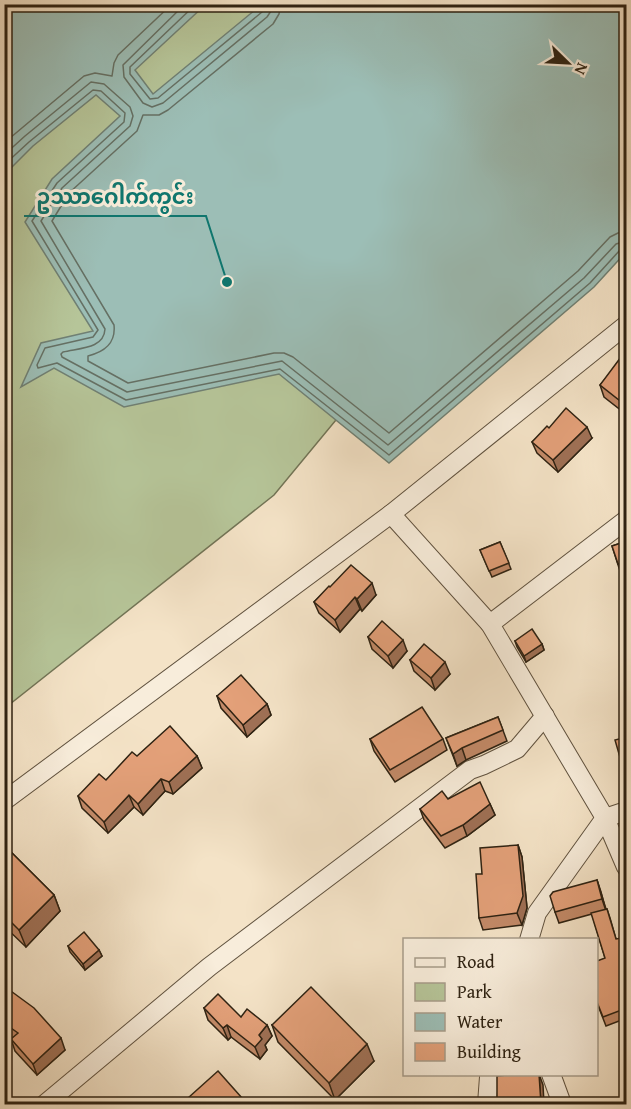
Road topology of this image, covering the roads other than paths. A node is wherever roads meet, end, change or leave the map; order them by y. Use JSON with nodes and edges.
{"nodes":[{"id":1,"x":627,"y":325,"type":"edge"},
{"id":2,"x":391,"y":514,"type":"junction"},
{"id":3,"x":627,"y":520,"type":"edge"},
{"id":4,"x":490,"y":624,"type":"junction"},
{"id":5,"x":544,"y":716,"type":"junction"},
{"id":6,"x":4,"y":801,"type":"edge"},
{"id":7,"x":627,"y":811,"type":"edge"},
{"id":8,"x":605,"y":818,"type":"junction"},
{"id":9,"x":627,"y":867,"type":"edge"},
{"id":10,"x":529,"y":938,"type":"edge"},
{"id":11,"x":502,"y":1076,"type":"edge"},
{"id":12,"x":552,"y":1076,"type":"edge"},
{"id":13,"x":45,"y":1104,"type":"edge"},
{"id":14,"x":487,"y":1104,"type":"edge"},
{"id":15,"x":562,"y":1104,"type":"edge"}],
"edges":[{"from":1,"to":2,"type":"street"},
{"from":2,"to":4,"type":"street"},
{"from":2,"to":6,"type":"street"},
{"from":3,"to":4,"type":"street"},
{"from":4,"to":5,"type":"street"},
{"from":5,"to":8,"type":"street"},
{"from":5,"to":13,"type":"street"},
{"from":7,"to":8,"type":"street"},
{"from":8,"to":9,"type":"street"},
{"from":8,"to":10,"type":"street"},
{"from":11,"to":14,"type":"street"},
{"from":12,"to":15,"type":"street"}]}
